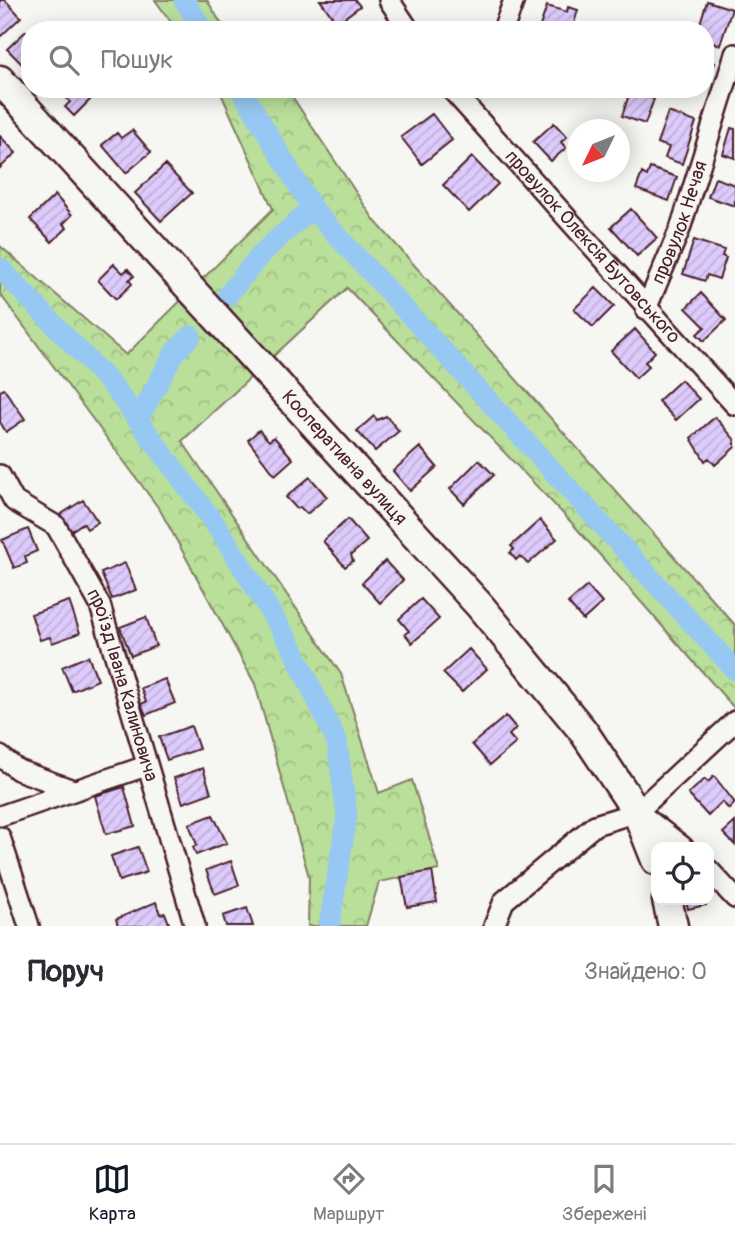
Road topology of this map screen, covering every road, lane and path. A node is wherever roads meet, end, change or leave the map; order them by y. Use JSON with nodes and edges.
{"nodes":[{"id":1,"x":388,"y":0,"type":"edge"},
{"id":2,"x":514,"y":0,"type":"edge"},
{"id":3,"x":403,"y":21,"type":"edge"},
{"id":4,"x":506,"y":21,"type":"edge"},
{"id":5,"x":735,"y":54,"type":"edge"},
{"id":6,"x":0,"y":80,"type":"edge"},
{"id":7,"x":464,"y":98,"type":"edge"},
{"id":8,"x":646,"y":309,"type":"junction"},
{"id":9,"x":735,"y":405,"type":"edge"},
{"id":10,"x":0,"y":475,"type":"edge"},
{"id":11,"x":7,"y":504,"type":"edge"},
{"id":12,"x":735,"y":721,"type":"edge"},
{"id":13,"x":0,"y":756,"type":"edge"},
{"id":14,"x":146,"y":766,"type":"junction"},
{"id":15,"x":73,"y":790,"type":"junction"},
{"id":16,"x":637,"y":812,"type":"junction"},
{"id":17,"x":0,"y":816,"type":"edge"},
{"id":18,"x":0,"y":837,"type":"edge"},
{"id":19,"x":676,"y":842,"type":"edge"},
{"id":20,"x":651,"y":847,"type":"edge"},
{"id":21,"x":714,"y":875,"type":"edge"},
{"id":22,"x":735,"y":898,"type":"edge"},
{"id":23,"x":668,"y":905,"type":"edge"},
{"id":24,"x":29,"y":926,"type":"edge"},
{"id":25,"x":195,"y":926,"type":"edge"},
{"id":26,"x":494,"y":926,"type":"edge"},
{"id":27,"x":673,"y":926,"type":"edge"}],
"edges":[{"from":1,"to":3,"type":"street"},
{"from":2,"to":4,"type":"street"},
{"from":5,"to":8,"type":"street","name":"провулок Нечая"},
{"from":6,"to":16,"type":"street","name":"Кооперативна вулиця"},
{"from":7,"to":8,"type":"street","name":"провулок Олексія Бутовського"},
{"from":8,"to":9,"type":"street","name":"провулок Олексія Бутовського"},
{"from":10,"to":11,"type":"street","name":"проїзд Івана Калиновича"},
{"from":11,"to":14,"type":"street","name":"проїзд Івана Калиновича"},
{"from":12,"to":16,"type":"street"},
{"from":13,"to":15,"type":"street"},
{"from":14,"to":15,"type":"street"},
{"from":14,"to":25,"type":"street","name":"проїзд Івана Калиновича"},
{"from":15,"to":17,"type":"street"},
{"from":16,"to":19,"type":"street"},
{"from":16,"to":20,"type":"street","name":"Кооперативна вулиця"},
{"from":16,"to":26,"type":"street"},
{"from":18,"to":24,"type":"street"},
{"from":21,"to":22,"type":"street"},
{"from":23,"to":27,"type":"street"}]}
